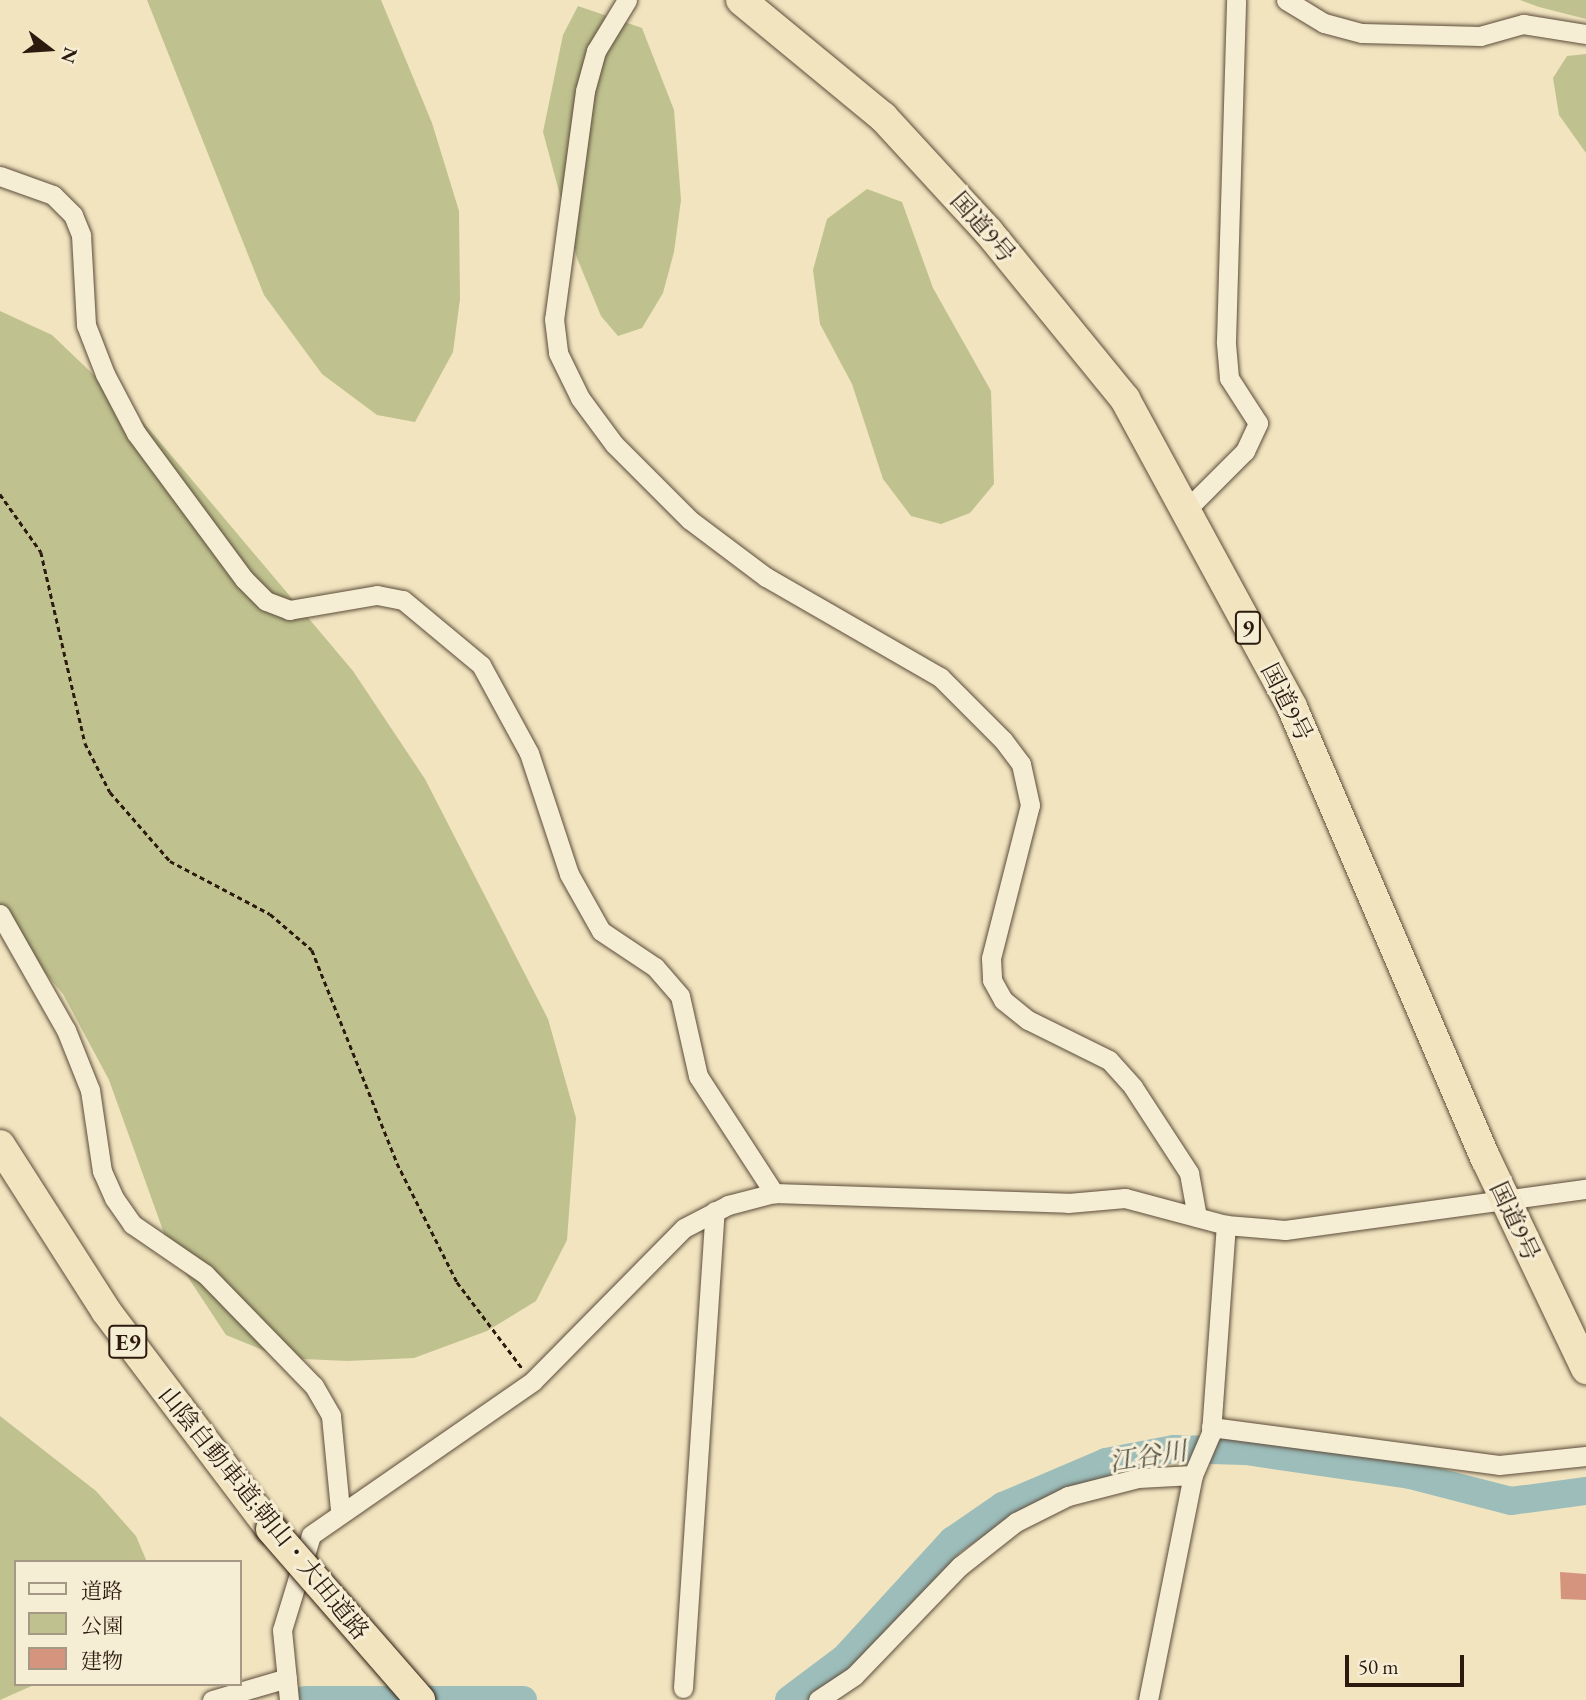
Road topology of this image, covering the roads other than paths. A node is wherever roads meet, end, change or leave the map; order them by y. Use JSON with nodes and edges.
{"nodes":[{"id":1,"x":627,"y":0,"type":"edge"},
{"id":2,"x":741,"y":0,"type":"edge"},
{"id":3,"x":1236,"y":0,"type":"edge"},
{"id":4,"x":1286,"y":0,"type":"edge"},
{"id":5,"x":1586,"y":34,"type":"edge"},
{"id":6,"x":0,"y":176,"type":"edge"},
{"id":7,"x":1185,"y":512,"type":"junction"},
{"id":8,"x":0,"y":914,"type":"edge"},
{"id":9,"x":0,"y":1146,"type":"edge"},
{"id":10,"x":1586,"y":1189,"type":"edge"},
{"id":11,"x":774,"y":1193,"type":"junction"},
{"id":12,"x":1505,"y":1200,"type":"junction"},
{"id":13,"x":715,"y":1211,"type":"junction"},
{"id":14,"x":1196,"y":1216,"type":"junction"},
{"id":15,"x":1226,"y":1225,"type":"junction"},
{"id":16,"x":1586,"y":1369,"type":"edge"},
{"id":17,"x":1211,"y":1430,"type":"junction"},
{"id":18,"x":1586,"y":1456,"type":"edge"},
{"id":19,"x":1194,"y":1475,"type":"junction"},
{"id":20,"x":340,"y":1510,"type":"junction"},
{"id":21,"x":287,"y":1678,"type":"junction"},
{"id":22,"x":683,"y":1688,"type":"dead end"},
{"id":23,"x":212,"y":1700,"type":"edge"},
{"id":24,"x":289,"y":1700,"type":"edge"},
{"id":25,"x":420,"y":1700,"type":"edge"},
{"id":26,"x":818,"y":1700,"type":"edge"},
{"id":27,"x":1148,"y":1700,"type":"edge"}],
"edges":[{"from":1,"to":14,"type":"street"},
{"from":2,"to":7,"type":"highway","name":"国道9号","number":"9"},
{"from":3,"to":7,"type":"street"},
{"from":4,"to":5,"type":"street"},
{"from":6,"to":11,"type":"street"},
{"from":7,"to":12,"type":"highway","name":"国道9号","number":"9"},
{"from":8,"to":20,"type":"street"},
{"from":9,"to":25,"type":"highway","name":"山陰自動車道;朝山・大田道路","number":"E9","bridge":true},
{"from":10,"to":12,"type":"street"},
{"from":11,"to":13,"type":"street"},
{"from":11,"to":14,"type":"street"},
{"from":12,"to":15,"type":"street"},
{"from":12,"to":16,"type":"highway","name":"国道9号","number":"9"},
{"from":13,"to":20,"type":"street"},
{"from":13,"to":22,"type":"street"},
{"from":14,"to":15,"type":"street"},
{"from":15,"to":17,"type":"street"},
{"from":17,"to":18,"type":"street"},
{"from":17,"to":19,"type":"street"},
{"from":19,"to":26,"type":"street"},
{"from":19,"to":27,"type":"street"},
{"from":20,"to":21,"type":"street"},
{"from":21,"to":23,"type":"street"},
{"from":21,"to":24,"type":"street"}]}
